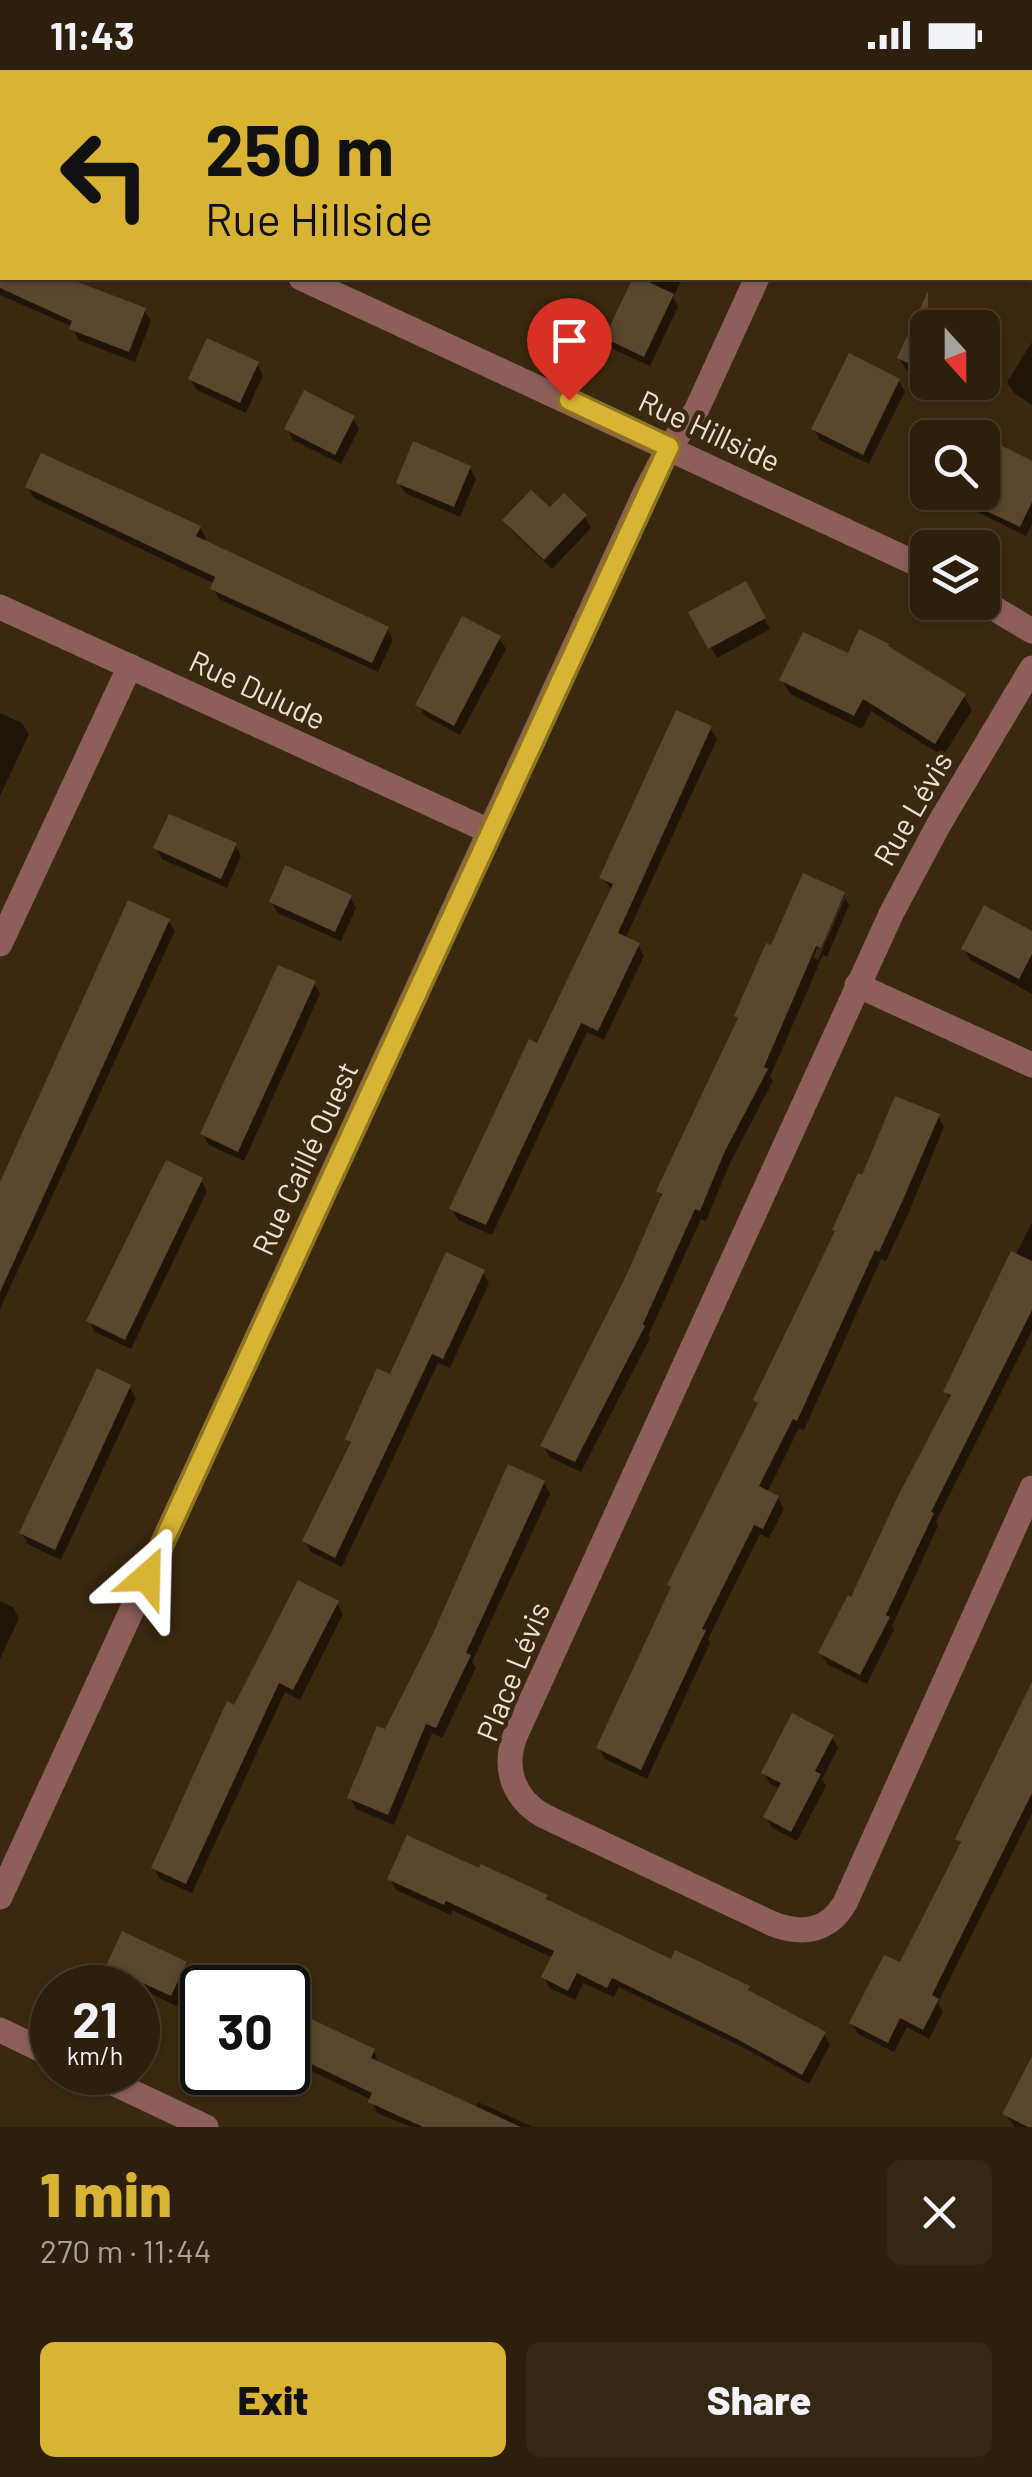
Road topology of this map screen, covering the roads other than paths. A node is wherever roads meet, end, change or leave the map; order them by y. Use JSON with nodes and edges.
{"nodes":[{"id":1,"x":305,"y":280,"type":"edge"},
{"id":2,"x":756,"y":280,"type":"edge"},
{"id":3,"x":669,"y":447,"type":"junction"},
{"id":4,"x":910,"y":561,"type":"edge"},
{"id":5,"x":0,"y":606,"type":"edge"},
{"id":6,"x":1000,"y":612,"type":"edge"},
{"id":7,"x":1032,"y":631,"type":"edge"},
{"id":8,"x":130,"y":666,"type":"junction"},
{"id":9,"x":1032,"y":668,"type":"edge"},
{"id":10,"x":489,"y":831,"type":"junction"},
{"id":11,"x":0,"y":944,"type":"edge"},
{"id":12,"x":857,"y":985,"type":"junction"},
{"id":13,"x":1032,"y":1065,"type":"edge"},
{"id":14,"x":1032,"y":1488,"type":"edge"},
{"id":15,"x":0,"y":1897,"type":"edge"},
{"id":16,"x":0,"y":2030,"type":"edge"},
{"id":17,"x":30,"y":2044,"type":"edge"},
{"id":18,"x":139,"y":2095,"type":"edge"},
{"id":19,"x":206,"y":2127,"type":"edge"}],
"edges":[{"from":1,"to":3,"type":"street","name":"Rue Hillside"},
{"from":2,"to":3,"type":"street","name":"Rue Caillé Ouest"},
{"from":3,"to":4,"type":"street","name":"Rue Hillside"},
{"from":3,"to":10,"type":"street","name":"Rue Caillé Ouest"},
{"from":5,"to":8,"type":"street","name":"Rue Dulude"},
{"from":6,"to":7,"type":"street"},
{"from":8,"to":10,"type":"street","name":"Rue Dulude"},
{"from":8,"to":11,"type":"street"},
{"from":9,"to":12,"type":"street","name":"Rue Lévis"},
{"from":10,"to":15,"type":"street","name":"Rue Caillé Ouest"},
{"from":12,"to":13,"type":"street"},
{"from":12,"to":14,"type":"street","name":"Place Lévis"},
{"from":16,"to":17,"type":"street"},
{"from":18,"to":19,"type":"street"}]}
